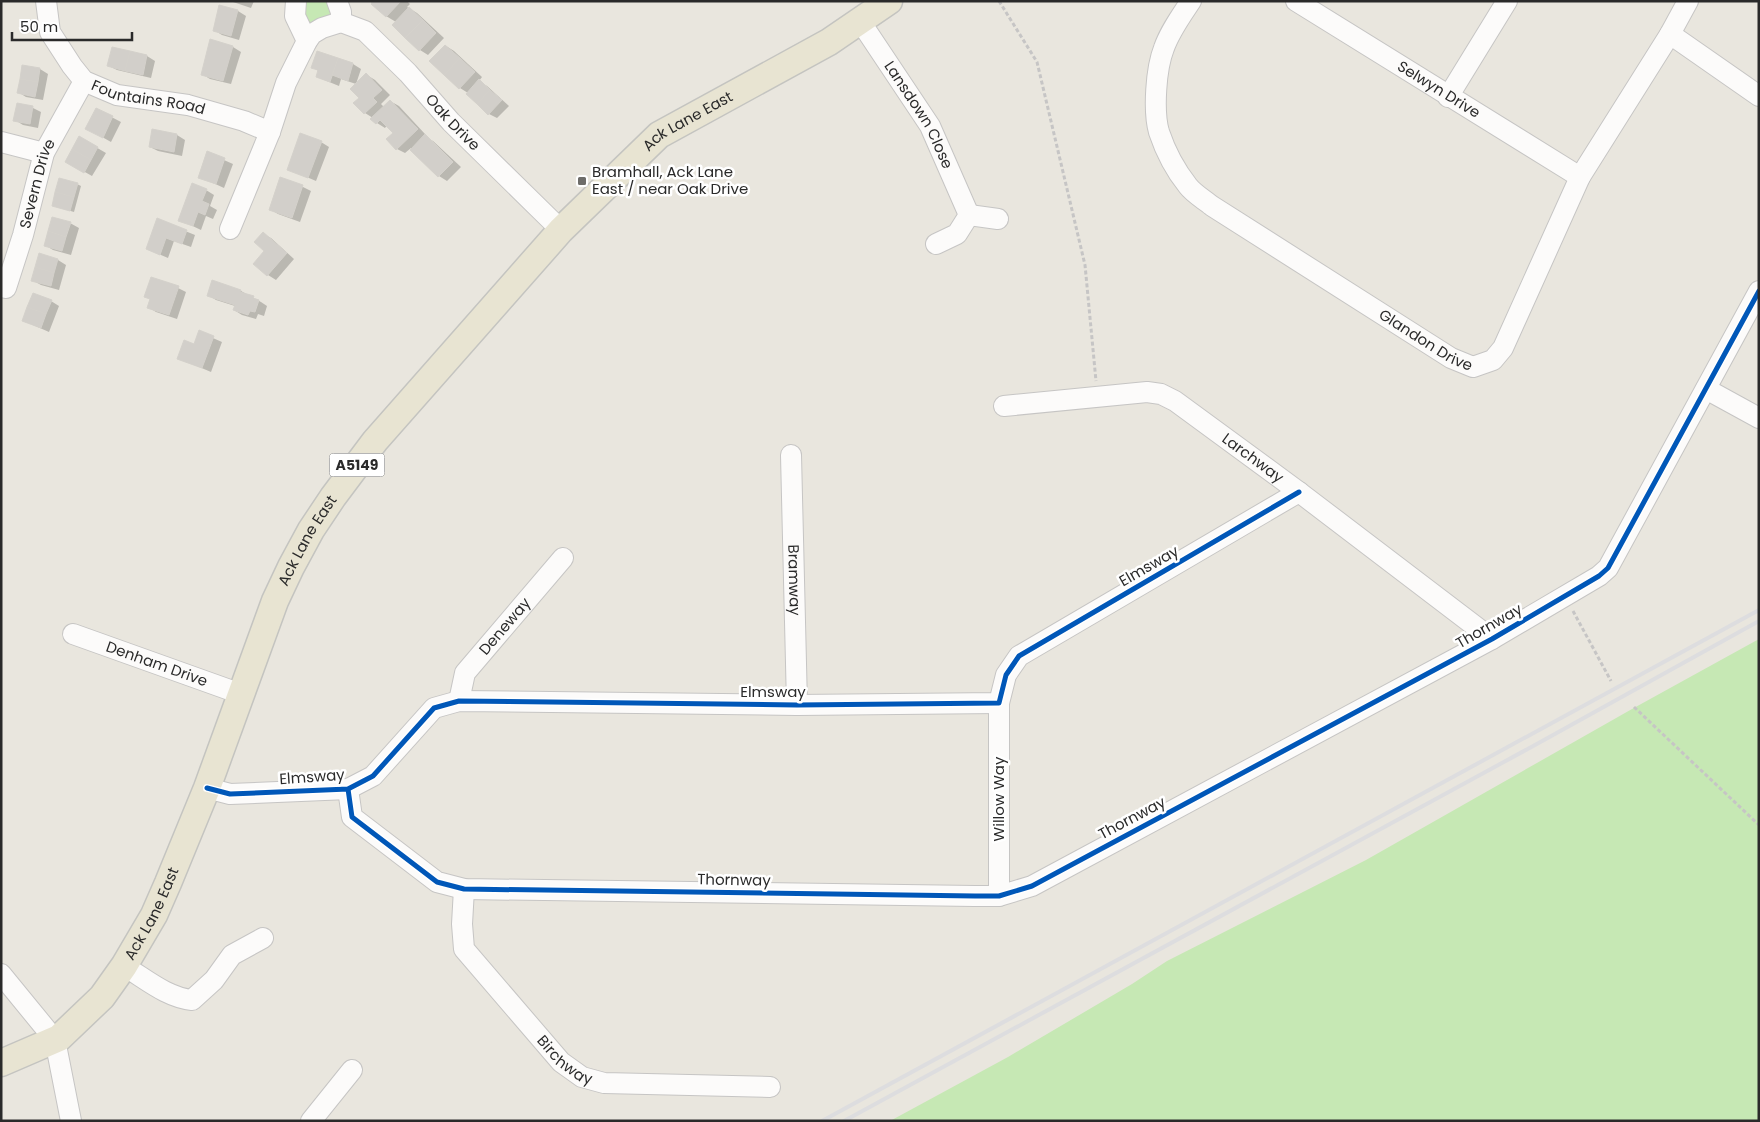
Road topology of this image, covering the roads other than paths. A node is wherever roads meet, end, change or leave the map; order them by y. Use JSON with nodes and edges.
{"nodes":[{"id":1,"x":46,"y":1,"type":"edge"},
{"id":2,"x":296,"y":1,"type":"edge"},
{"id":3,"x":336,"y":1,"type":"edge"},
{"id":4,"x":889,"y":1,"type":"edge"},
{"id":5,"x":1191,"y":1,"type":"edge"},
{"id":6,"x":1296,"y":1,"type":"edge"},
{"id":7,"x":1507,"y":1,"type":"edge"},
{"id":8,"x":1688,"y":1,"type":"edge"},
{"id":9,"x":860,"y":21,"type":"junction"},
{"id":10,"x":341,"y":22,"type":"junction"},
{"id":11,"x":1670,"y":34,"type":"junction"},
{"id":12,"x":307,"y":41,"type":"junction"},
{"id":13,"x":84,"y":81,"type":"junction"},
{"id":14,"x":1759,"y":96,"type":"edge"},
{"id":15,"x":1448,"y":97,"type":"junction"},
{"id":16,"x":270,"y":132,"type":"junction"},
{"id":17,"x":1,"y":142,"type":"edge"},
{"id":18,"x":44,"y":153,"type":"junction"},
{"id":19,"x":1580,"y":177,"type":"junction"},
{"id":20,"x":969,"y":214,"type":"junction"},
{"id":21,"x":998,"y":219,"type":"dead end"},
{"id":22,"x":230,"y":229,"type":"dead end"},
{"id":23,"x":561,"y":230,"type":"junction"},
{"id":24,"x":936,"y":244,"type":"dead end"},
{"id":25,"x":1,"y":288,"type":"edge"},
{"id":26,"x":1759,"y":292,"type":"edge"},
{"id":27,"x":1706,"y":389,"type":"junction"},
{"id":28,"x":1004,"y":406,"type":"dead end"},
{"id":29,"x":1759,"y":418,"type":"edge"},
{"id":30,"x":791,"y":455,"type":"dead end"},
{"id":31,"x":1299,"y":492,"type":"junction"},
{"id":32,"x":564,"y":558,"type":"dead end"},
{"id":33,"x":73,"y":634,"type":"dead end"},
{"id":34,"x":1492,"y":640,"type":"junction"},
{"id":35,"x":241,"y":694,"type":"junction"},
{"id":36,"x":459,"y":701,"type":"junction"},
{"id":37,"x":999,"y":703,"type":"junction"},
{"id":38,"x":797,"y":705,"type":"junction"},
{"id":39,"x":207,"y":788,"type":"junction"},
{"id":40,"x":348,"y":789,"type":"junction"},
{"id":41,"x":464,"y":888,"type":"junction"},
{"id":42,"x":999,"y":896,"type":"junction"},
{"id":43,"x":263,"y":938,"type":"dead end"},
{"id":44,"x":124,"y":966,"type":"junction"},
{"id":45,"x":1,"y":974,"type":"edge"},
{"id":46,"x":55,"y":1040,"type":"junction"},
{"id":47,"x":1,"y":1063,"type":"edge"},
{"id":48,"x":352,"y":1070,"type":"dead end"},
{"id":49,"x":770,"y":1087,"type":"dead end"},
{"id":50,"x":71,"y":1121,"type":"edge"},
{"id":51,"x":311,"y":1121,"type":"edge"}],
"edges":[{"from":1,"to":13,"type":"street","name":"Fountains Road"},
{"from":2,"to":12,"type":"street"},
{"from":3,"to":10,"type":"street"},
{"from":4,"to":9,"type":"main road","name":"Ack Lane East","number":"A5149"},
{"from":5,"to":19,"type":"street","name":"Glandon Drive"},
{"from":6,"to":15,"type":"street","name":"Selwyn Drive"},
{"from":7,"to":15,"type":"street"},
{"from":8,"to":11,"type":"street","name":"Glandon Drive"},
{"from":9,"to":20,"type":"street","name":"Lansdown Close"},
{"from":9,"to":23,"type":"main road","name":"Ack Lane East","number":"A5149"},
{"from":10,"to":12,"type":"street"},
{"from":10,"to":23,"type":"street","name":"Oak Drive"},
{"from":11,"to":14,"type":"street"},
{"from":11,"to":19,"type":"street","name":"Glandon Drive"},
{"from":12,"to":16,"type":"street"},
{"from":13,"to":16,"type":"street","name":"Fountains Road"},
{"from":13,"to":18,"type":"street","name":"Severn Drive"},
{"from":15,"to":19,"type":"street","name":"Selwyn Drive"},
{"from":16,"to":22,"type":"street"},
{"from":17,"to":18,"type":"street"},
{"from":18,"to":25,"type":"street","name":"Severn Drive"},
{"from":20,"to":21,"type":"street"},
{"from":20,"to":24,"type":"street"},
{"from":23,"to":35,"type":"main road","name":"Ack Lane East","number":"A5149"},
{"from":26,"to":27,"type":"street","name":"Thornway"},
{"from":27,"to":29,"type":"street"},
{"from":27,"to":34,"type":"street","name":"Thornway"},
{"from":28,"to":31,"type":"street","name":"Larchway"},
{"from":30,"to":38,"type":"street","name":"Bramway"},
{"from":31,"to":34,"type":"street","name":"Larchway"},
{"from":31,"to":37,"type":"street","name":"Elmsway"},
{"from":32,"to":36,"type":"street","name":"Deneway"},
{"from":33,"to":35,"type":"street","name":"Denham Drive"},
{"from":34,"to":42,"type":"street","name":"Thornway"},
{"from":35,"to":39,"type":"main road","name":"Ack Lane East","number":"A5149"},
{"from":36,"to":38,"type":"street","name":"Elmsway"},
{"from":36,"to":40,"type":"street","name":"Elmsway"},
{"from":37,"to":38,"type":"street","name":"Elmsway"},
{"from":37,"to":42,"type":"street","name":"Willow Way"},
{"from":39,"to":40,"type":"street","name":"Elmsway"},
{"from":39,"to":44,"type":"main road","name":"Ack Lane East","number":"A5149"},
{"from":40,"to":41,"type":"street","name":"Thornway"},
{"from":41,"to":42,"type":"street","name":"Thornway"},
{"from":41,"to":49,"type":"street","name":"Birchway"},
{"from":43,"to":44,"type":"street"},
{"from":44,"to":46,"type":"main road","name":"Ack Lane East","number":"A5149"},
{"from":45,"to":46,"type":"street"},
{"from":46,"to":47,"type":"main road","name":"Ack Lane East","number":"A5149"},
{"from":46,"to":50,"type":"street"},
{"from":48,"to":51,"type":"street"}]}
